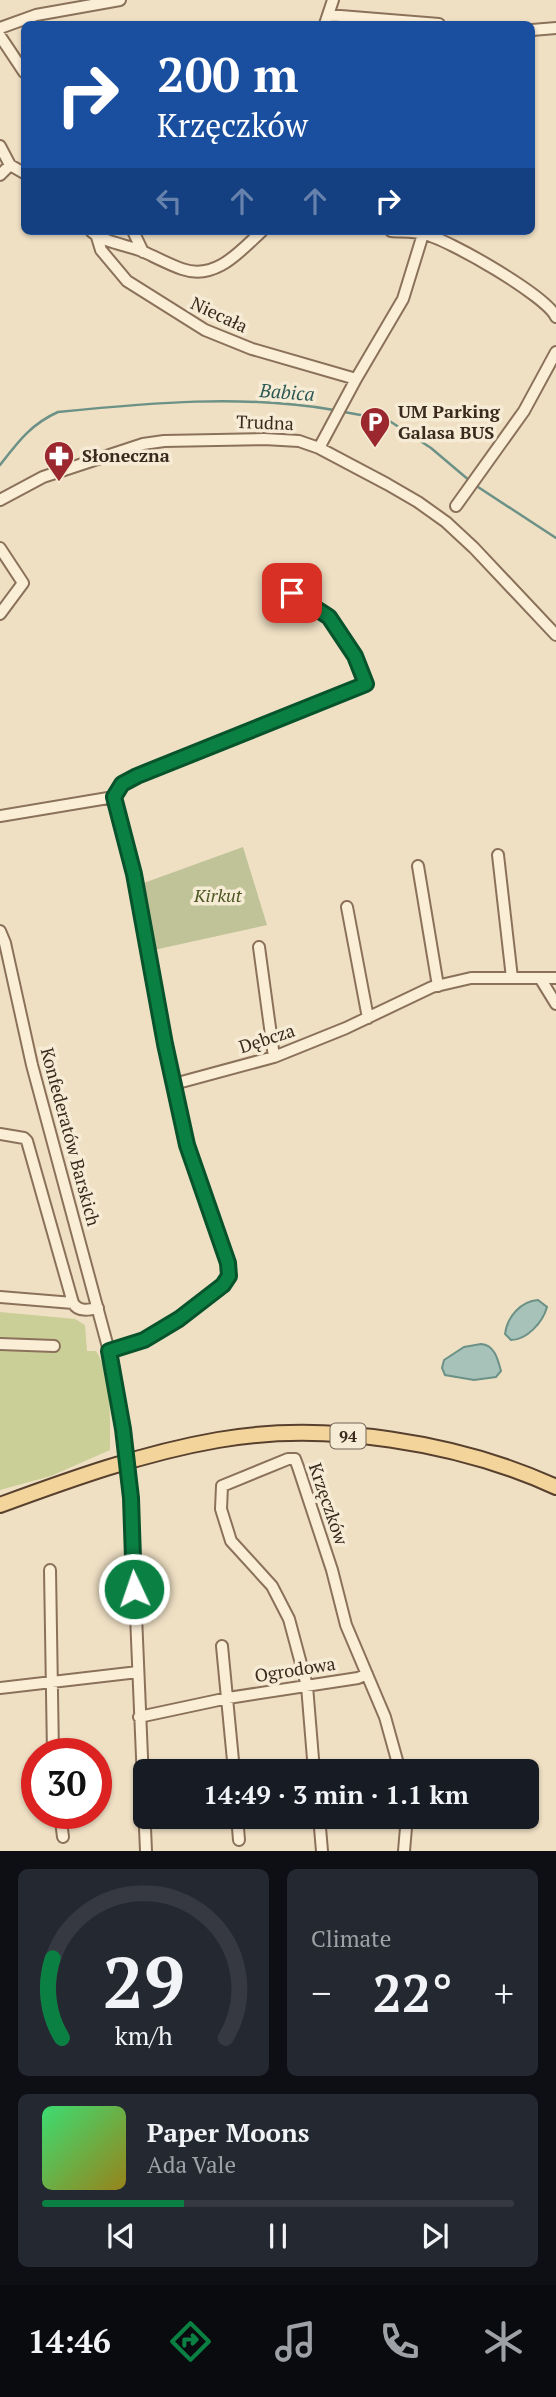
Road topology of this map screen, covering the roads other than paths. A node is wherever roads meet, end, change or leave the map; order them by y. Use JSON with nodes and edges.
{"nodes":[{"id":1,"x":120,"y":0,"type":"edge"},
{"id":2,"x":333,"y":0,"type":"edge"},
{"id":3,"x":326,"y":20,"type":"edge"},
{"id":4,"x":354,"y":21,"type":"edge"},
{"id":5,"x":0,"y":28,"type":"edge"},
{"id":6,"x":556,"y":28,"type":"edge"},
{"id":7,"x":535,"y":30,"type":"edge"},
{"id":8,"x":0,"y":36,"type":"edge"},
{"id":9,"x":21,"y":68,"type":"edge"},
{"id":10,"x":0,"y":146,"type":"edge"},
{"id":11,"x":5,"y":171,"type":"edge"},
{"id":12,"x":94,"y":235,"type":"edge"},
{"id":13,"x":97,"y":235,"type":"edge"},
{"id":14,"x":135,"y":235,"type":"edge"},
{"id":15,"x":258,"y":235,"type":"edge"},
{"id":16,"x":423,"y":235,"type":"edge"},
{"id":17,"x":431,"y":235,"type":"edge"},
{"id":18,"x":143,"y":252,"type":"junction"},
{"id":19,"x":555,"y":312,"type":"edge"},
{"id":20,"x":556,"y":352,"type":"edge"},
{"id":21,"x":356,"y":379,"type":"junction"},
{"id":22,"x":319,"y":448,"type":"junction"},
{"id":23,"x":0,"y":500,"type":"edge"},
{"id":24,"x":456,"y":506,"type":"dead end"},
{"id":25,"x":0,"y":548,"type":"edge"},
{"id":26,"x":292,"y":593,"type":"dead end"},
{"id":27,"x":0,"y":614,"type":"edge"},
{"id":28,"x":556,"y":635,"type":"edge"},
{"id":29,"x":114,"y":797,"type":"junction"},
{"id":30,"x":0,"y":816,"type":"edge"},
{"id":31,"x":498,"y":855,"type":"dead end"},
{"id":32,"x":418,"y":866,"type":"dead end"},
{"id":33,"x":347,"y":907,"type":"dead end"},
{"id":34,"x":0,"y":931,"type":"edge"},
{"id":35,"x":259,"y":947,"type":"dead end"},
{"id":36,"x":512,"y":978,"type":"junction"},
{"id":37,"x":540,"y":978,"type":"junction"},
{"id":38,"x":556,"y":978,"type":"edge"},
{"id":39,"x":438,"y":986,"type":"junction"},
{"id":40,"x":556,"y":1004,"type":"edge"},
{"id":41,"x":369,"y":1018,"type":"junction"},
{"id":42,"x":274,"y":1057,"type":"junction"},
{"id":43,"x":174,"y":1084,"type":"junction"},
{"id":44,"x":0,"y":1134,"type":"edge"},
{"id":45,"x":0,"y":1297,"type":"edge"},
{"id":46,"x":73,"y":1303,"type":"junction"},
{"id":47,"x":98,"y":1308,"type":"junction"},
{"id":48,"x":0,"y":1344,"type":"edge"},
{"id":49,"x":54,"y":1346,"type":"dead end"},
{"id":50,"x":109,"y":1351,"type":"junction"},
{"id":51,"x":556,"y":1487,"type":"edge"},
{"id":52,"x":0,"y":1505,"type":"edge"},
{"id":53,"x":50,"y":1570,"type":"dead end"},
{"id":54,"x":222,"y":1646,"type":"dead end"},
{"id":55,"x":138,"y":1672,"type":"junction"},
{"id":56,"x":367,"y":1674,"type":"junction"},
{"id":57,"x":51,"y":1683,"type":"junction"},
{"id":58,"x":307,"y":1686,"type":"junction"},
{"id":59,"x":0,"y":1688,"type":"edge"},
{"id":60,"x":228,"y":1698,"type":"junction"},
{"id":61,"x":139,"y":1717,"type":"junction"},
{"id":62,"x":53,"y":1738,"type":"edge"},
{"id":63,"x":233,"y":1759,"type":"edge"},
{"id":64,"x":313,"y":1759,"type":"edge"},
{"id":65,"x":397,"y":1759,"type":"edge"},
{"id":66,"x":62,"y":1829,"type":"edge"},
{"id":67,"x":238,"y":1829,"type":"edge"},
{"id":68,"x":320,"y":1829,"type":"edge"},
{"id":69,"x":406,"y":1829,"type":"edge"},
{"id":70,"x":63,"y":1837,"type":"dead end"},
{"id":71,"x":239,"y":1840,"type":"dead end"},
{"id":72,"x":146,"y":1851,"type":"edge"},
{"id":73,"x":322,"y":1851,"type":"edge"},
{"id":74,"x":404,"y":1851,"type":"edge"}],
"edges":[{"from":1,"to":5,"type":"street"},
{"from":2,"to":3,"type":"street"},
{"from":3,"to":4,"type":"street"},
{"from":6,"to":7,"type":"street"},
{"from":8,"to":9,"type":"street"},
{"from":10,"to":11,"type":"street"},
{"from":12,"to":21,"type":"street","name":"Niecała"},
{"from":13,"to":18,"type":"street","name":"Niecała"},
{"from":14,"to":18,"type":"street"},
{"from":15,"to":18,"type":"street","name":"Niecała"},
{"from":16,"to":21,"type":"street"},
{"from":17,"to":19,"type":"street"},
{"from":20,"to":24,"type":"street"},
{"from":21,"to":22,"type":"street"},
{"from":22,"to":23,"type":"street","name":"Trudna"},
{"from":22,"to":28,"type":"street","name":"Trudna"},
{"from":25,"to":27,"type":"street"},
{"from":26,"to":29,"type":"street"},
{"from":29,"to":30,"type":"street"},
{"from":29,"to":43,"type":"street"},
{"from":31,"to":36,"type":"street"},
{"from":32,"to":39,"type":"street"},
{"from":33,"to":41,"type":"street"},
{"from":34,"to":47,"type":"street","name":"Konfederatów Barskich"},
{"from":35,"to":42,"type":"street"},
{"from":36,"to":37,"type":"street","name":"Dębcza"},
{"from":36,"to":39,"type":"street","name":"Dębcza"},
{"from":37,"to":38,"type":"street","name":"Dębcza"},
{"from":37,"to":40,"type":"street"},
{"from":39,"to":41,"type":"street","name":"Dębcza"},
{"from":41,"to":42,"type":"street","name":"Dębcza"},
{"from":42,"to":43,"type":"street","name":"Dębcza"},
{"from":43,"to":50,"type":"street"},
{"from":44,"to":46,"type":"street"},
{"from":45,"to":46,"type":"street"},
{"from":46,"to":47,"type":"street"},
{"from":47,"to":50,"type":"street","name":"Konfederatów Barskich"},
{"from":48,"to":49,"type":"street"},
{"from":50,"to":55,"type":"street","name":"Konfederatów Barskich","bridge":true},
{"from":51,"to":52,"type":"main road","number":"94"},
{"from":53,"to":57,"type":"street"},
{"from":54,"to":60,"type":"street"},
{"from":55,"to":57,"type":"street"},
{"from":55,"to":61,"type":"street","name":"Konfederatów Barskich"},
{"from":56,"to":58,"type":"street","name":"Ogrodowa"},
{"from":56,"to":58,"type":"street","name":"Krzęczków"},
{"from":56,"to":65,"type":"street","name":"Krzęczków"},
{"from":57,"to":59,"type":"street"},
{"from":57,"to":62,"type":"street"},
{"from":58,"to":60,"type":"street","name":"Ogrodowa"},
{"from":58,"to":64,"type":"street"},
{"from":60,"to":61,"type":"street","name":"Ogrodowa"},
{"from":60,"to":63,"type":"street"},
{"from":61,"to":72,"type":"street","name":"Konfederatów Barskich"},
{"from":66,"to":70,"type":"street"},
{"from":67,"to":71,"type":"street"},
{"from":68,"to":73,"type":"street"},
{"from":69,"to":74,"type":"street"}]}
